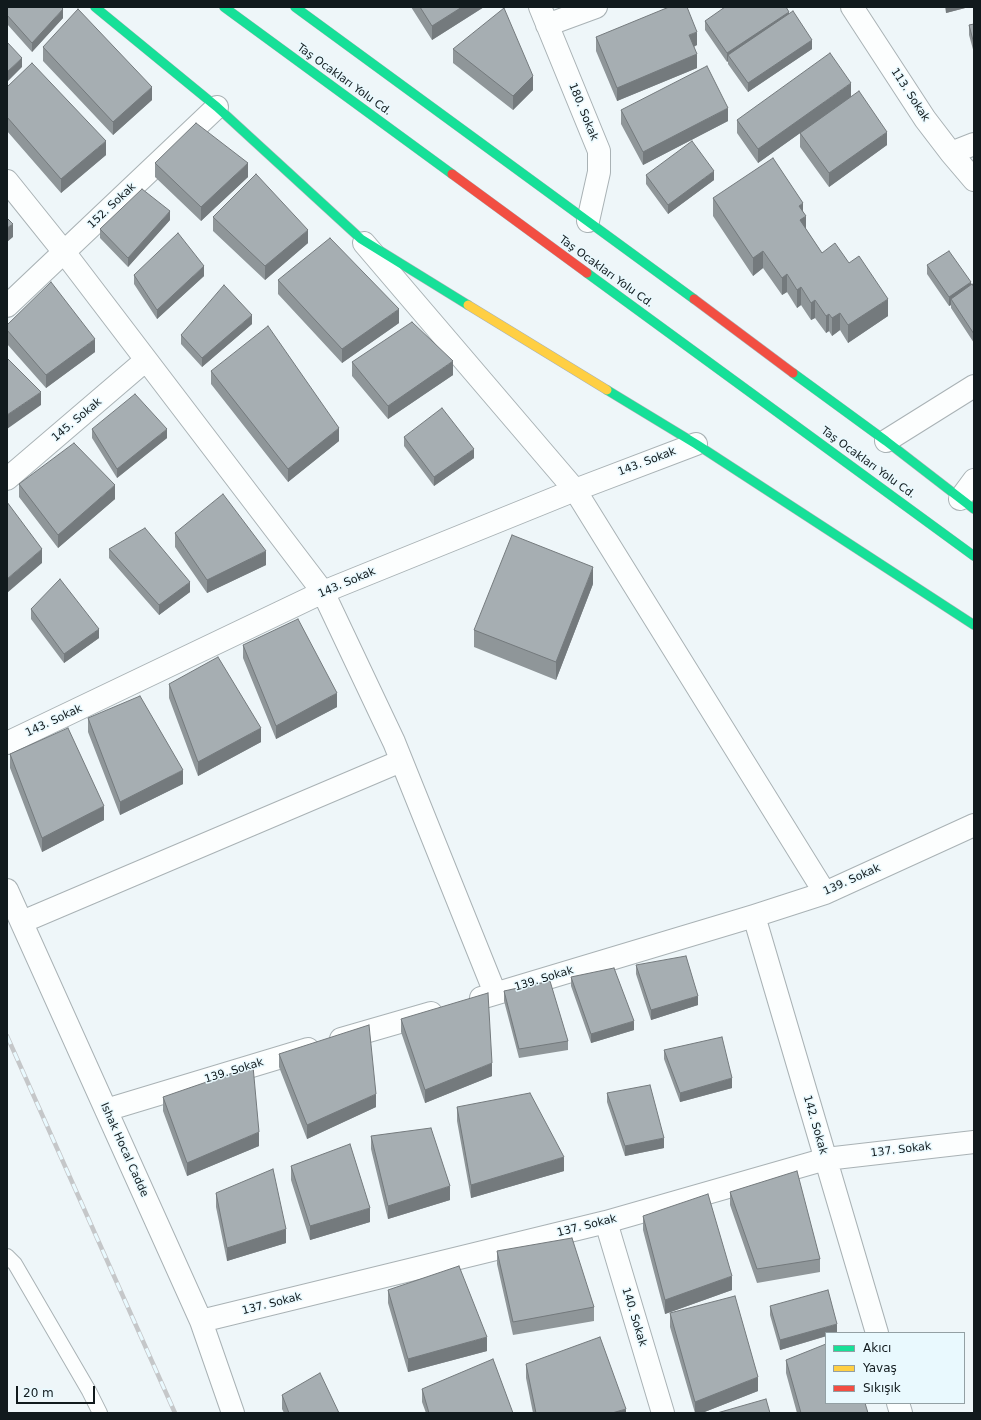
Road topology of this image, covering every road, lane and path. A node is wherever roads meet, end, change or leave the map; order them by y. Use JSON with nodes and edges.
{"nodes":[{"id":1,"x":95,"y":7,"type":"edge"},
{"id":2,"x":224,"y":7,"type":"edge"},
{"id":3,"x":294,"y":7,"type":"edge"},
{"id":4,"x":596,"y":7,"type":"edge"},
{"id":5,"x":852,"y":7,"type":"edge"},
{"id":6,"x":544,"y":16,"type":"edge"},
{"id":7,"x":217,"y":107,"type":"junction"},
{"id":8,"x":974,"y":144,"type":"edge"},
{"id":9,"x":951,"y":153,"type":"junction"},
{"id":10,"x":7,"y":180,"type":"edge"},
{"id":11,"x":974,"y":180,"type":"edge"},
{"id":12,"x":588,"y":221,"type":"junction"},
{"id":13,"x":361,"y":239,"type":"junction"},
{"id":14,"x":64,"y":252,"type":"junction"},
{"id":15,"x":7,"y":306,"type":"edge"},
{"id":16,"x":146,"y":360,"type":"junction"},
{"id":17,"x":974,"y":386,"type":"edge"},
{"id":18,"x":886,"y":441,"type":"junction"},
{"id":19,"x":696,"y":444,"type":"junction"},
{"id":20,"x":7,"y":479,"type":"edge"},
{"id":21,"x":974,"y":480,"type":"edge"},
{"id":22,"x":575,"y":490,"type":"junction"},
{"id":23,"x":967,"y":504,"type":"edge"},
{"id":24,"x":974,"y":556,"type":"edge"},
{"id":25,"x":323,"y":592,"type":"junction"},
{"id":26,"x":974,"y":625,"type":"edge"},
{"id":27,"x":7,"y":743,"type":"edge"},
{"id":28,"x":401,"y":761,"type":"junction"},
{"id":29,"x":974,"y":825,"type":"edge"},
{"id":30,"x":7,"y":890,"type":"edge"},
{"id":31,"x":825,"y":893,"type":"junction"},
{"id":32,"x":754,"y":916,"type":"junction"},
{"id":33,"x":22,"y":922,"type":"junction"},
{"id":34,"x":495,"y":994,"type":"junction"},
{"id":35,"x":106,"y":1110,"type":"junction"},
{"id":36,"x":974,"y":1142,"type":"edge"},
{"id":37,"x":826,"y":1159,"type":"junction"},
{"id":38,"x":606,"y":1222,"type":"junction"},
{"id":39,"x":7,"y":1256,"type":"edge"},
{"id":40,"x":200,"y":1322,"type":"junction"},
{"id":41,"x":877,"y":1332,"type":"edge"},
{"id":42,"x":100,"y":1413,"type":"edge"},
{"id":43,"x":233,"y":1413,"type":"edge"},
{"id":44,"x":663,"y":1413,"type":"edge"}],
"edges":[{"from":1,"to":7,"type":"main road"},
{"from":2,"to":24,"type":"main road","name":"Taş Ocakları Yolu Cd."},
{"from":3,"to":12,"type":"main road"},
{"from":4,"to":6,"type":"street"},
{"from":5,"to":9,"type":"street","name":"113. Sokak"},
{"from":6,"to":12,"type":"street","name":"180. Sokak"},
{"from":7,"to":13,"type":"main road"},
{"from":7,"to":14,"type":"street","name":"152. Sokak"},
{"from":8,"to":9,"type":"street"},
{"from":9,"to":11,"type":"street","name":"113. Sokak"},
{"from":10,"to":14,"type":"street"},
{"from":12,"to":18,"type":"main road"},
{"from":13,"to":19,"type":"main road"},
{"from":13,"to":22,"type":"street"},
{"from":14,"to":15,"type":"street","name":"152. Sokak"},
{"from":14,"to":16,"type":"street"},
{"from":16,"to":20,"type":"street","name":"145. Sokak"},
{"from":16,"to":25,"type":"street"},
{"from":17,"to":18,"type":"street"},
{"from":18,"to":23,"type":"main road"},
{"from":19,"to":22,"type":"street","name":"143. Sokak"},
{"from":19,"to":26,"type":"main road"},
{"from":21,"to":23,"type":"street"},
{"from":22,"to":25,"type":"street","name":"143. Sokak"},
{"from":22,"to":31,"type":"street"},
{"from":25,"to":27,"type":"street","name":"143. Sokak"},
{"from":25,"to":28,"type":"street"},
{"from":28,"to":33,"type":"street"},
{"from":28,"to":34,"type":"street"},
{"from":29,"to":31,"type":"street","name":"139. Sokak"},
{"from":30,"to":33,"type":"street","name":"Ishak Hocal Cadde"},
{"from":31,"to":32,"type":"street","name":"139. Sokak"},
{"from":32,"to":34,"type":"street","name":"139. Sokak"},
{"from":32,"to":37,"type":"street","name":"142. Sokak"},
{"from":33,"to":35,"type":"street","name":"Ishak Hocal Cadde"},
{"from":34,"to":35,"type":"street","name":"139. Sokak"},
{"from":35,"to":40,"type":"street","name":"Ishak Hocal Cadde"},
{"from":36,"to":37,"type":"street","name":"137. Sokak"},
{"from":37,"to":38,"type":"street","name":"137. Sokak"},
{"from":37,"to":41,"type":"street","name":"142. Sokak"},
{"from":38,"to":40,"type":"street","name":"137. Sokak"},
{"from":38,"to":44,"type":"street","name":"140. Sokak"},
{"from":39,"to":42,"type":"lane"},
{"from":40,"to":43,"type":"street","name":"Ishak Hocal Cadde"}]}
